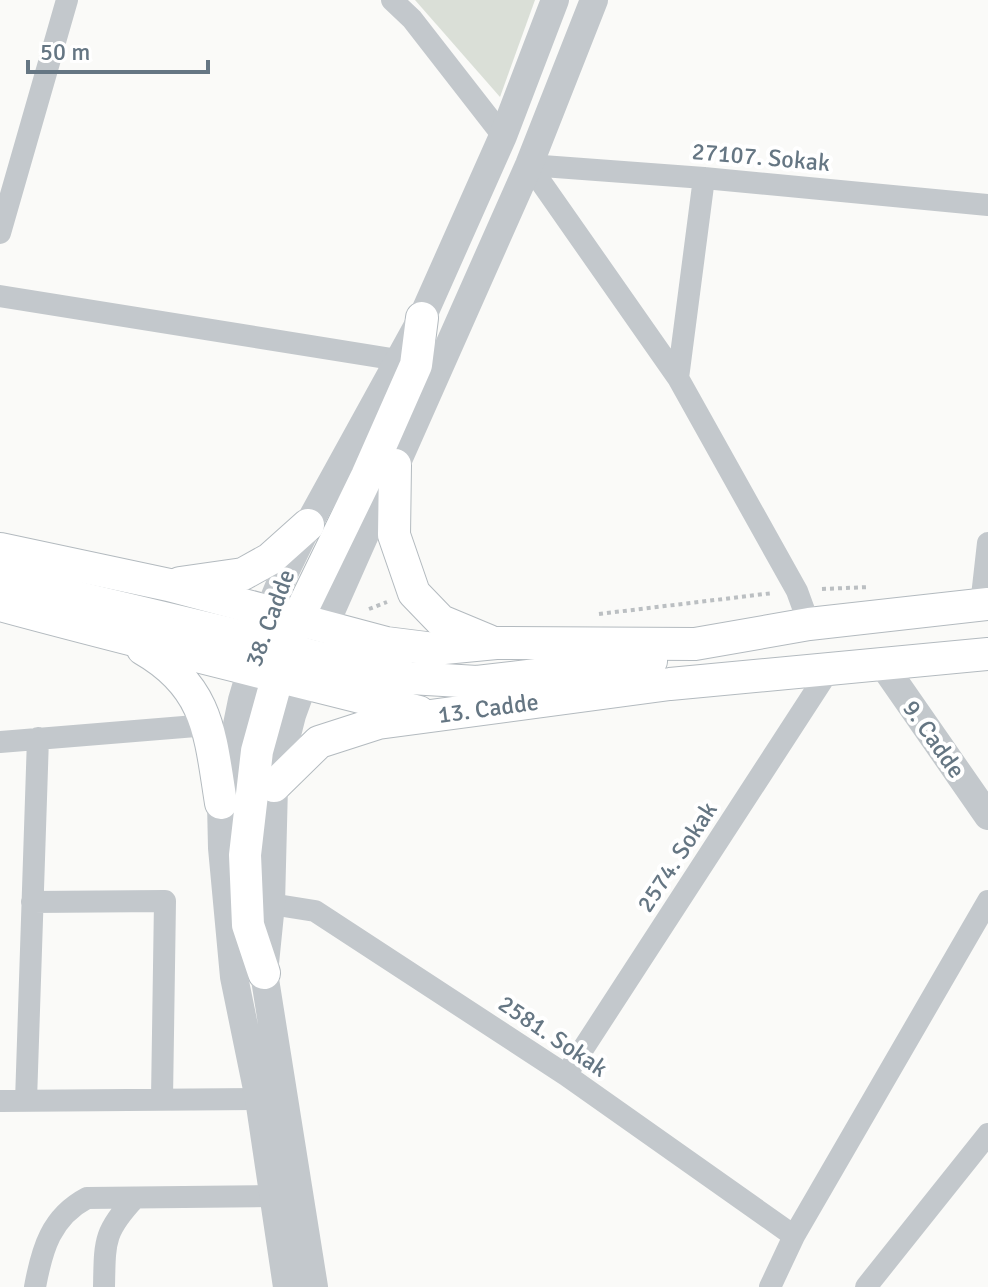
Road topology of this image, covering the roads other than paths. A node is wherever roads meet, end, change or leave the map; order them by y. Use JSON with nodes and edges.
{"nodes":[{"id":1,"x":67,"y":0,"type":"edge"},
{"id":2,"x":392,"y":0,"type":"edge"},
{"id":3,"x":555,"y":0,"type":"edge"},
{"id":4,"x":594,"y":0,"type":"edge"},
{"id":5,"x":503,"y":136,"type":"junction"},
{"id":6,"x":529,"y":165,"type":"junction"},
{"id":7,"x":704,"y":178,"type":"junction"},
{"id":8,"x":988,"y":205,"type":"edge"},
{"id":9,"x":0,"y":233,"type":"edge"},
{"id":10,"x":0,"y":296,"type":"edge"},
{"id":11,"x":422,"y":318,"type":"junction"},
{"id":12,"x":398,"y":360,"type":"junction"},
{"id":13,"x":678,"y":378,"type":"junction"},
{"id":14,"x":395,"y":465,"type":"junction"},
{"id":15,"x":308,"y":525,"type":"junction"},
{"id":16,"x":988,"y":543,"type":"edge"},
{"id":17,"x":0,"y":549,"type":"edge"},
{"id":18,"x":0,"y":579,"type":"edge"},
{"id":19,"x":169,"y":585,"type":"junction"},
{"id":20,"x":984,"y":604,"type":"edge"},
{"id":21,"x":0,"y":605,"type":"edge"},
{"id":22,"x":809,"y":624,"type":"junction"},
{"id":23,"x":126,"y":639,"type":"junction"},
{"id":24,"x":496,"y":643,"type":"junction"},
{"id":25,"x":695,"y":644,"type":"junction"},
{"id":26,"x":287,"y":648,"type":"junction"},
{"id":27,"x":988,"y":654,"type":"edge"},
{"id":28,"x":881,"y":662,"type":"junction"},
{"id":29,"x":831,"y":667,"type":"junction"},
{"id":30,"x":430,"y":715,"type":"junction"},
{"id":31,"x":208,"y":725,"type":"junction"},
{"id":32,"x":38,"y":738,"type":"junction"},
{"id":33,"x":0,"y":742,"type":"edge"},
{"id":34,"x":274,"y":786,"type":"junction"},
{"id":35,"x":221,"y":803,"type":"junction"},
{"id":36,"x":988,"y":816,"type":"edge"},
{"id":37,"x":988,"y":901,"type":"edge"},
{"id":38,"x":32,"y":902,"type":"junction"},
{"id":39,"x":271,"y":904,"type":"junction"},
{"id":40,"x":264,"y":973,"type":"junction"},
{"id":41,"x":566,"y":1075,"type":"junction"},
{"id":42,"x":162,"y":1099,"type":"junction"},
{"id":43,"x":259,"y":1099,"type":"junction"},
{"id":44,"x":0,"y":1101,"type":"edge"},
{"id":45,"x":26,"y":1101,"type":"junction"},
{"id":46,"x":988,"y":1134,"type":"edge"},
{"id":47,"x":273,"y":1196,"type":"junction"},
{"id":48,"x":135,"y":1198,"type":"junction"},
{"id":49,"x":794,"y":1236,"type":"junction"},
{"id":50,"x":35,"y":1287,"type":"edge"},
{"id":51,"x":104,"y":1287,"type":"edge"},
{"id":52,"x":287,"y":1287,"type":"edge"},
{"id":53,"x":314,"y":1287,"type":"edge"},
{"id":54,"x":770,"y":1287,"type":"edge"},
{"id":55,"x":866,"y":1287,"type":"edge"}],
"edges":[{"from":1,"to":9,"type":"street"},
{"from":2,"to":5,"type":"street"},
{"from":3,"to":5,"type":"street","name":"38. Cadde"},
{"from":4,"to":6,"type":"street","name":"38. Cadde"},
{"from":5,"to":11,"type":"street","name":"38. Cadde"},
{"from":6,"to":7,"type":"street","name":"27107. Sokak"},
{"from":6,"to":13,"type":"street"},
{"from":6,"to":14,"type":"street","name":"38. Cadde"},
{"from":7,"to":8,"type":"street","name":"27107. Sokak"},
{"from":7,"to":13,"type":"street"},
{"from":10,"to":12,"type":"street"},
{"from":11,"to":12,"type":"street","name":"38. Cadde"},
{"from":11,"to":26,"type":"main road"},
{"from":12,"to":15,"type":"street","name":"38. Cadde"},
{"from":13,"to":22,"type":"street"},
{"from":14,"to":24,"type":"main road"},
{"from":14,"to":26,"type":"street","name":"38. Cadde"},
{"from":15,"to":19,"type":"main road"},
{"from":15,"to":26,"type":"street","name":"38. Cadde"},
{"from":16,"to":20,"type":"street"},
{"from":17,"to":19,"type":"main road","name":"13. Cadde"},
{"from":18,"to":26,"type":"main road"},
{"from":19,"to":26,"type":"main road","name":"13. Cadde"},
{"from":20,"to":22,"type":"main road","name":"13. Cadde"},
{"from":21,"to":23,"type":"main road","name":"13. Cadde"},
{"from":22,"to":25,"type":"main road","name":"13. Cadde"},
{"from":23,"to":26,"type":"main road","name":"13. Cadde"},
{"from":23,"to":31,"type":"main road"},
{"from":24,"to":25,"type":"main road","name":"13. Cadde"},
{"from":24,"to":26,"type":"main road","name":"13. Cadde"},
{"from":25,"to":26,"type":"main road"},
{"from":26,"to":30,"type":"main road","name":"13. Cadde"},
{"from":26,"to":34,"type":"street","name":"38. Cadde"},
{"from":26,"to":35,"type":"street","name":"38. Cadde"},
{"from":26,"to":40,"type":"main road"},
{"from":27,"to":28,"type":"main road","name":"13. Cadde"},
{"from":28,"to":29,"type":"main road","name":"13. Cadde"},
{"from":28,"to":36,"type":"street","name":"9. Cadde"},
{"from":29,"to":30,"type":"main road","name":"13. Cadde"},
{"from":29,"to":41,"type":"street","name":"2574. Sokak"},
{"from":30,"to":34,"type":"main road"},
{"from":31,"to":32,"type":"street"},
{"from":31,"to":35,"type":"main road"},
{"from":32,"to":33,"type":"street"},
{"from":32,"to":38,"type":"street"},
{"from":34,"to":39,"type":"street","name":"38. Cadde"},
{"from":35,"to":43,"type":"street","name":"38. Cadde"},
{"from":37,"to":49,"type":"street"},
{"from":38,"to":42,"type":"street"},
{"from":38,"to":45,"type":"street"},
{"from":39,"to":40,"type":"street","name":"38. Cadde"},
{"from":39,"to":41,"type":"street","name":"2581. Sokak"},
{"from":40,"to":53,"type":"street","name":"38. Cadde"},
{"from":41,"to":49,"type":"street","name":"2581. Sokak"},
{"from":42,"to":43,"type":"street"},
{"from":42,"to":45,"type":"street"},
{"from":43,"to":47,"type":"street","name":"38. Cadde"},
{"from":44,"to":45,"type":"street"},
{"from":46,"to":55,"type":"street"},
{"from":47,"to":48,"type":"street"},
{"from":47,"to":52,"type":"street","name":"38. Cadde"},
{"from":48,"to":50,"type":"street"},
{"from":48,"to":51,"type":"street"},
{"from":49,"to":54,"type":"street"}]}
